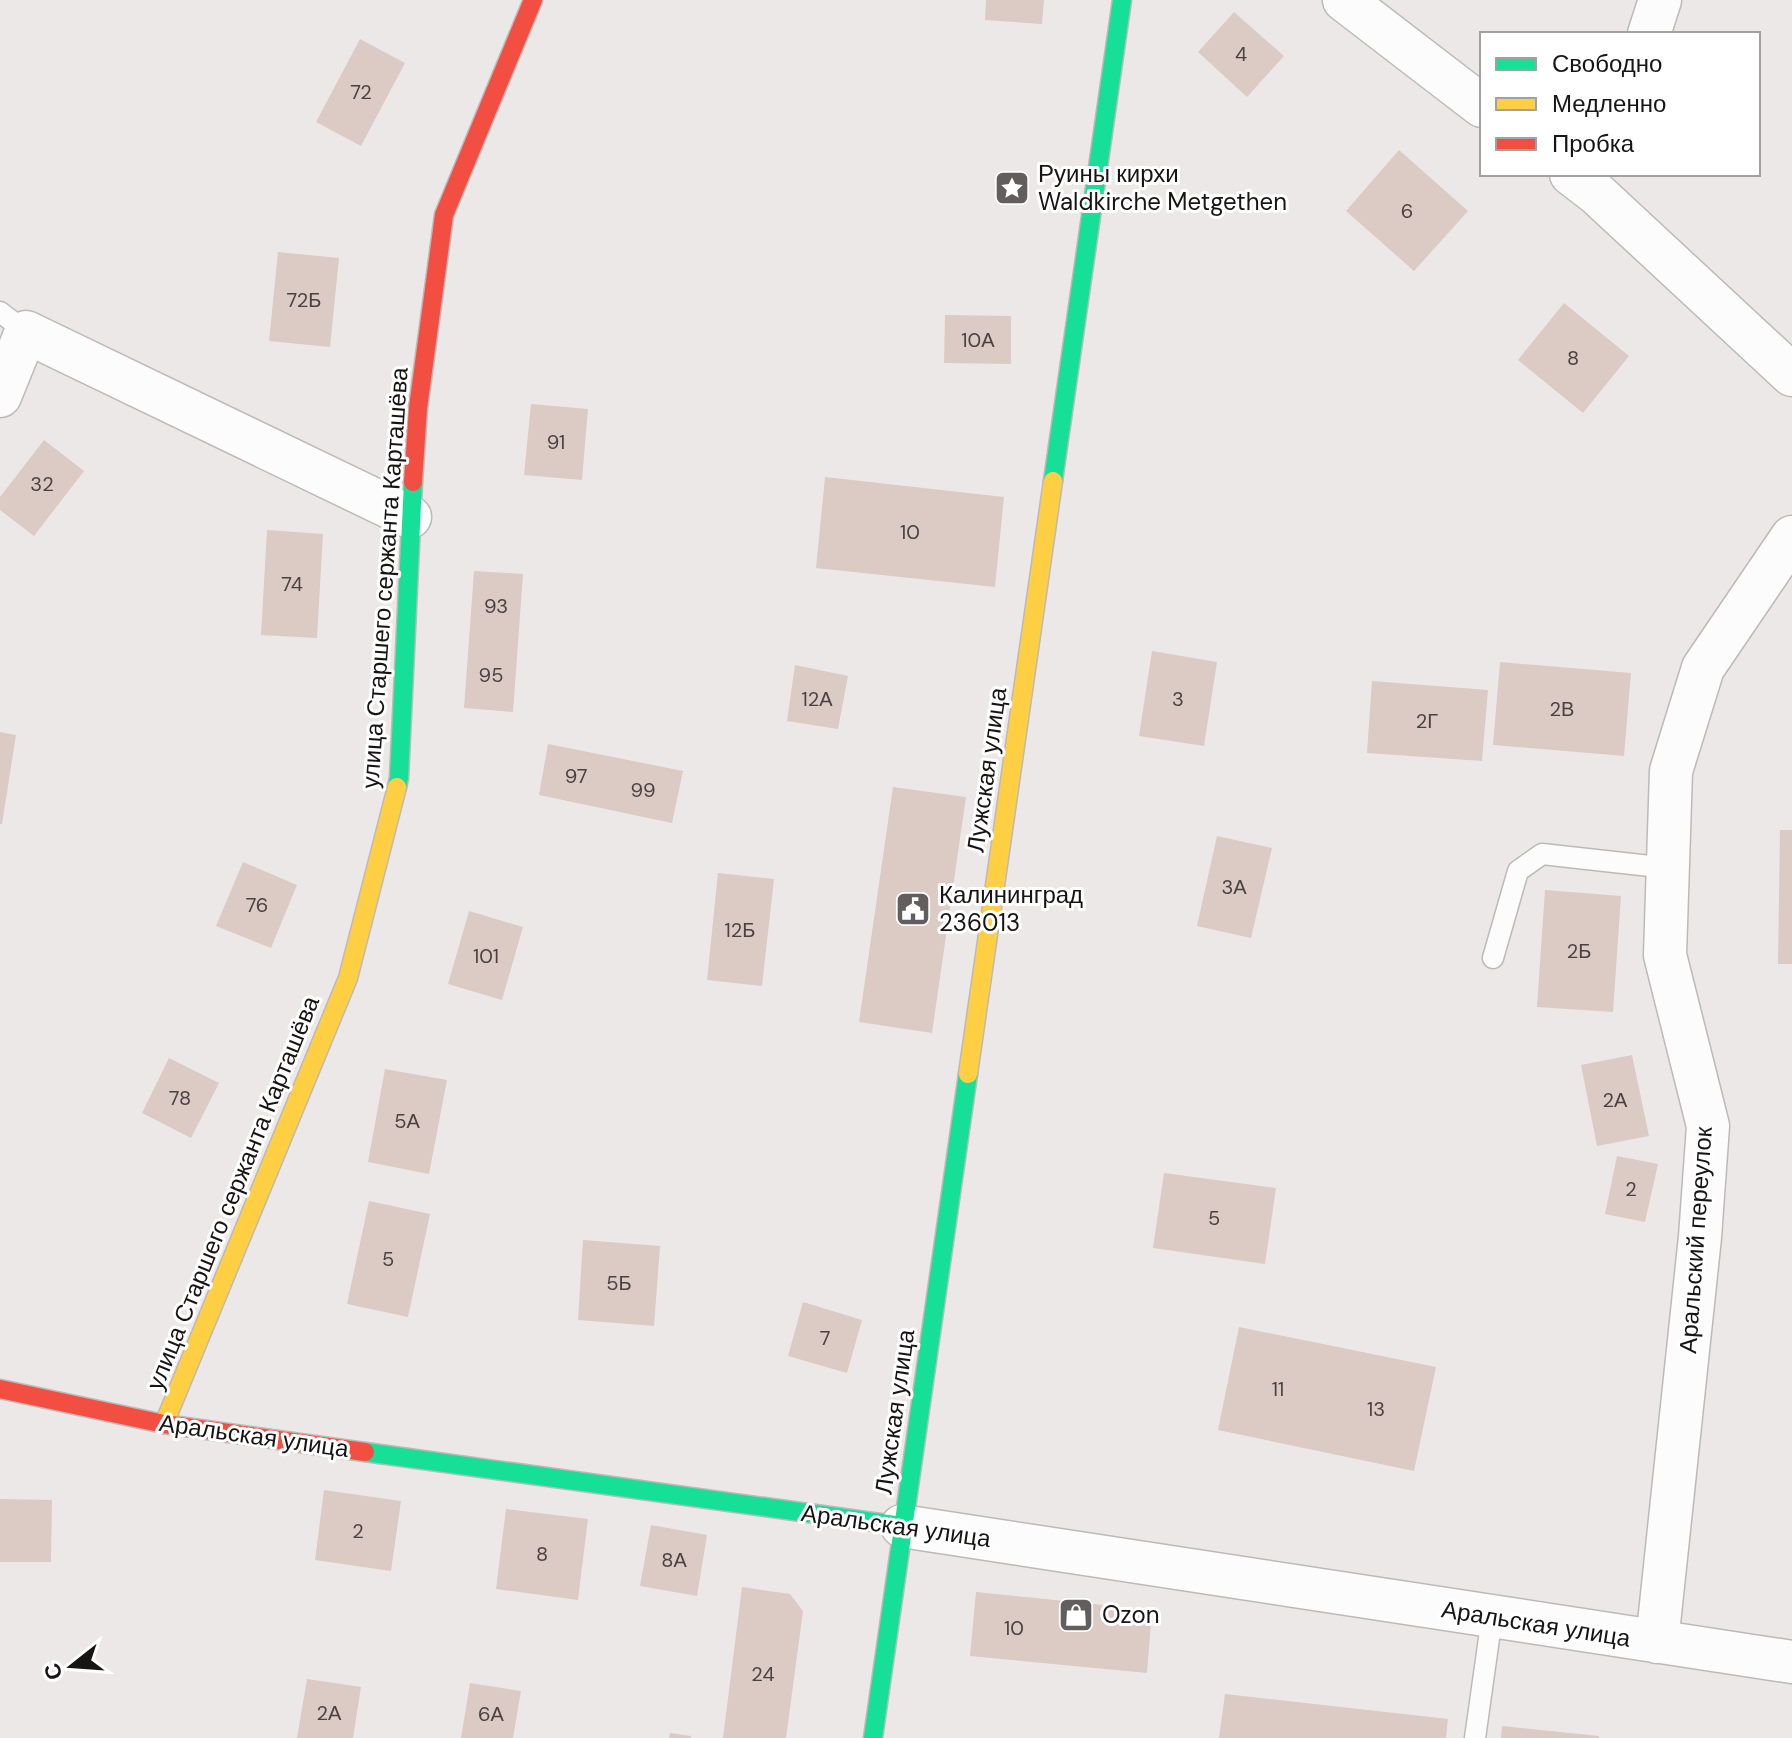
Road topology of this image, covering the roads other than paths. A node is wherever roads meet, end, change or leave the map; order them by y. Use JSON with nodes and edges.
{"nodes":[{"id":1,"x":533,"y":0,"type":"edge"},
{"id":2,"x":1122,"y":0,"type":"edge"},
{"id":3,"x":1344,"y":0,"type":"edge"},
{"id":4,"x":1660,"y":0,"type":"edge"},
{"id":5,"x":1650,"y":32,"type":"edge"},
{"id":6,"x":1480,"y":104,"type":"edge"},
{"id":7,"x":1590,"y":181,"type":"edge"},
{"id":8,"x":13,"y":322,"type":"edge"},
{"id":9,"x":1792,"y":375,"type":"edge"},
{"id":10,"x":0,"y":396,"type":"edge"},
{"id":11,"x":410,"y":517,"type":"junction"},
{"id":12,"x":1792,"y":537,"type":"edge"},
{"id":13,"x":1668,"y":868,"type":"junction"},
{"id":14,"x":1493,"y":958,"type":"dead end"},
{"id":15,"x":0,"y":1389,"type":"edge"},
{"id":16,"x":164,"y":1424,"type":"junction"},
{"id":17,"x":902,"y":1526,"type":"junction"},
{"id":18,"x":1492,"y":1617,"type":"junction"},
{"id":19,"x":1657,"y":1642,"type":"junction"},
{"id":20,"x":1792,"y":1662,"type":"edge"},
{"id":21,"x":873,"y":1738,"type":"edge"},
{"id":22,"x":1475,"y":1738,"type":"edge"}],
"edges":[{"from":1,"to":11,"type":"main road","name":"улица Старшего сержанта Карташёва"},
{"from":2,"to":17,"type":"main road","name":"Лужская улица"},
{"from":3,"to":6,"type":"street"},
{"from":4,"to":5,"type":"street"},
{"from":7,"to":9,"type":"street"},
{"from":8,"to":10,"type":"street"},
{"from":8,"to":11,"type":"street"},
{"from":11,"to":16,"type":"main road","name":"улица Старшего сержанта Карташёва"},
{"from":12,"to":13,"type":"street","name":"Аральский переулок"},
{"from":13,"to":14,"type":"lane"},
{"from":13,"to":19,"type":"street","name":"Аральский переулок"},
{"from":15,"to":16,"type":"main road","name":"Аральская улица"},
{"from":16,"to":17,"type":"main road","name":"Аральская улица"},
{"from":17,"to":18,"type":"street","name":"Аральская улица"},
{"from":17,"to":21,"type":"main road","name":"Лужская улица"},
{"from":18,"to":19,"type":"street","name":"Аральская улица"},
{"from":18,"to":22,"type":"lane"},
{"from":19,"to":20,"type":"street","name":"Аральская улица"}]}
